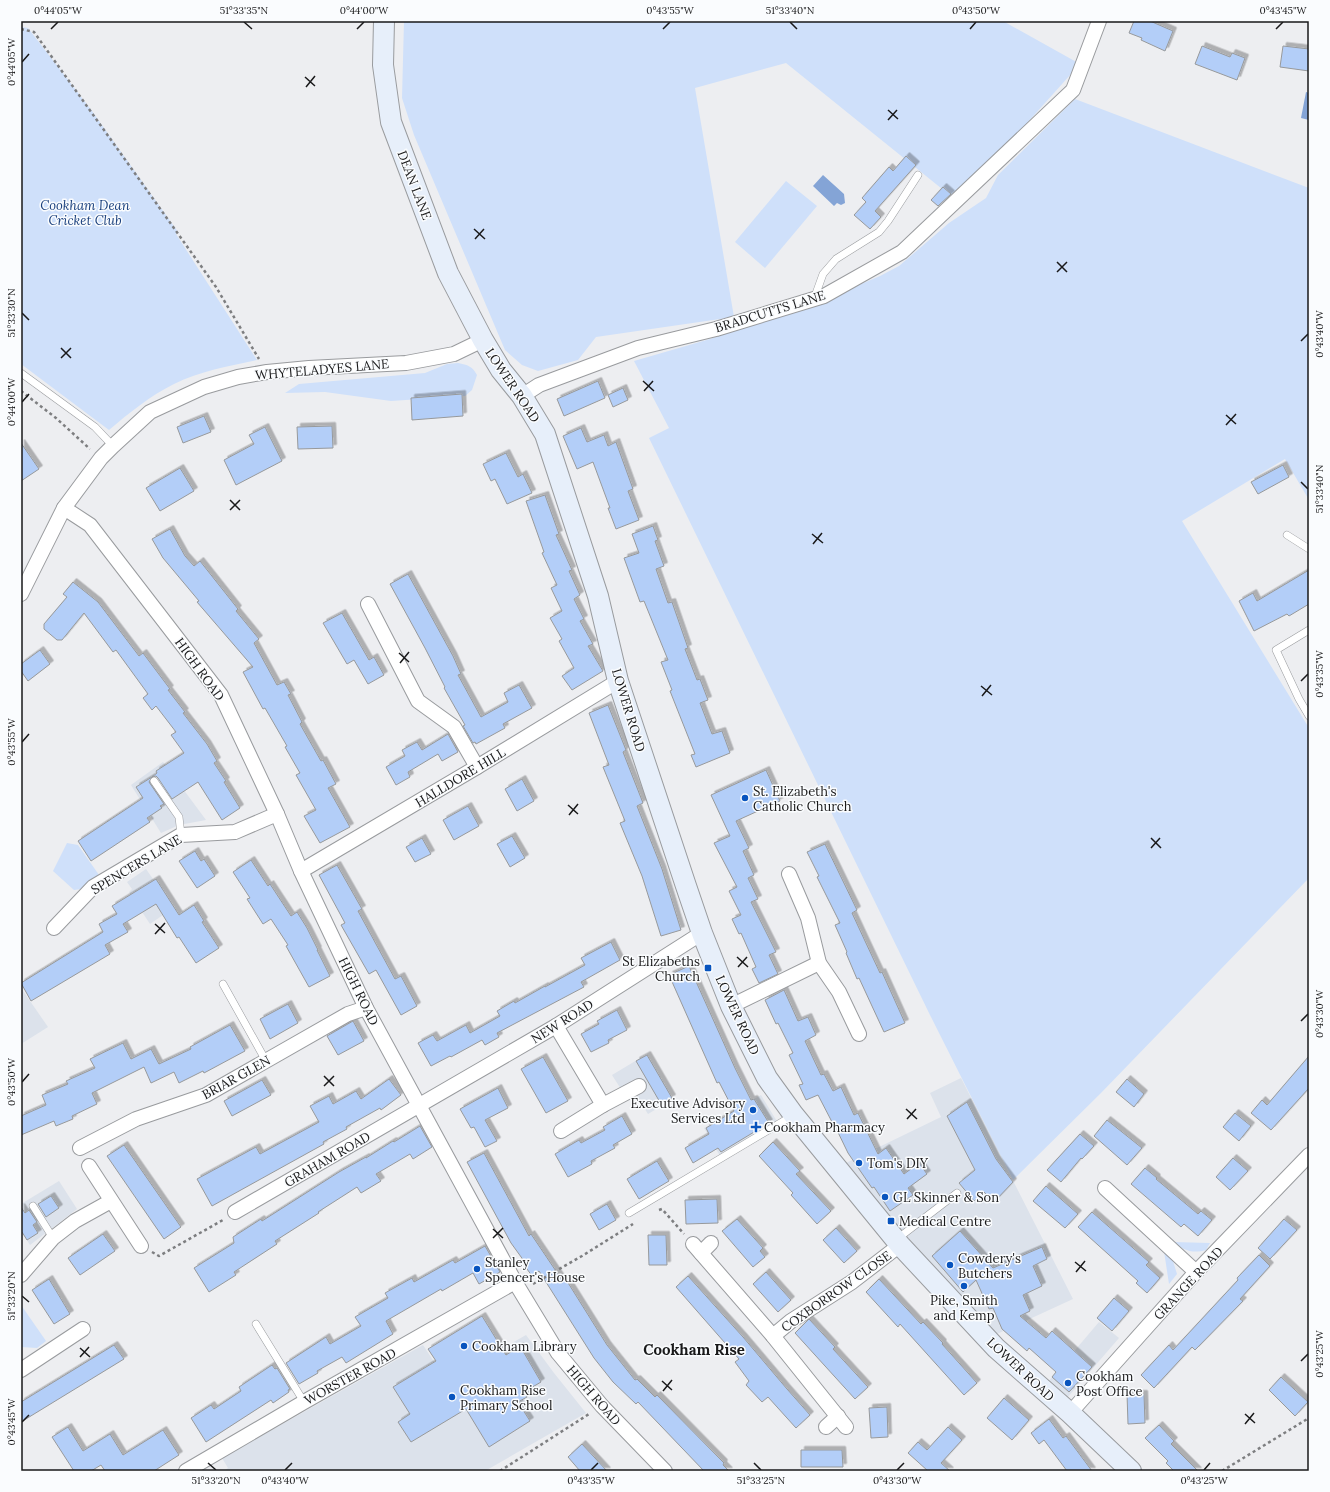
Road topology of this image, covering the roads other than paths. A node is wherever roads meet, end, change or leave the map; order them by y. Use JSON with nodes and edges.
{"nodes":[{"id":1,"x":384,"y":21,"type":"edge"},
{"id":2,"x":1099,"y":21,"type":"edge"},
{"id":3,"x":918,"y":175,"type":"dead end"},
{"id":4,"x":814,"y":299,"type":"junction"},
{"id":5,"x":483,"y":340,"type":"junction"},
{"id":6,"x":21,"y":373,"type":"edge"},
{"id":7,"x":522,"y":396,"type":"junction"},
{"id":8,"x":113,"y":446,"type":"junction"},
{"id":9,"x":64,"y":508,"type":"junction"},
{"id":10,"x":1287,"y":535,"type":"dead end"},
{"id":11,"x":1309,"y":549,"type":"edge"},
{"id":12,"x":21,"y":594,"type":"edge"},
{"id":13,"x":368,"y":604,"type":"dead end"},
{"id":14,"x":1309,"y":630,"type":"edge"},
{"id":15,"x":618,"y":681,"type":"junction"},
{"id":16,"x":1309,"y":716,"type":"edge"},
{"id":17,"x":477,"y":767,"type":"junction"},
{"id":18,"x":154,"y":780,"type":"dead end"},
{"id":19,"x":277,"y":814,"type":"junction"},
{"id":20,"x":181,"y":835,"type":"junction"},
{"id":21,"x":301,"y":871,"type":"junction"},
{"id":22,"x":789,"y":874,"type":"dead end"},
{"id":23,"x":54,"y":928,"type":"dead end"},
{"id":24,"x":702,"y":933,"type":"junction"},
{"id":25,"x":819,"y":963,"type":"junction"},
{"id":26,"x":223,"y":984,"type":"dead end"},
{"id":27,"x":731,"y":1006,"type":"junction"},
{"id":28,"x":366,"y":1008,"type":"junction"},
{"id":29,"x":556,"y":1026,"type":"junction"},
{"id":30,"x":859,"y":1034,"type":"dead end"},
{"id":31,"x":266,"y":1061,"type":"junction"},
{"id":32,"x":639,"y":1086,"type":"dead end"},
{"id":33,"x":603,"y":1105,"type":"junction"},
{"id":34,"x":419,"y":1106,"type":"junction"},
{"id":35,"x":793,"y":1114,"type":"junction"},
{"id":36,"x":561,"y":1131,"type":"dead end"},
{"id":37,"x":80,"y":1148,"type":"dead end"},
{"id":38,"x":1309,"y":1155,"type":"edge"},
{"id":39,"x":89,"y":1166,"type":"dead end"},
{"id":40,"x":1105,"y":1188,"type":"dead end"},
{"id":41,"x":957,"y":1193,"type":"dead end"},
{"id":42,"x":111,"y":1201,"type":"junction"},
{"id":43,"x":33,"y":1206,"type":"dead end"},
{"id":44,"x":235,"y":1212,"type":"road end"},
{"id":45,"x":629,"y":1213,"type":"dead end"},
{"id":46,"x":53,"y":1238,"type":"junction"},
{"id":47,"x":711,"y":1243,"type":"dead end"},
{"id":48,"x":898,"y":1243,"type":"junction"},
{"id":49,"x":141,"y":1246,"type":"road end"},
{"id":50,"x":1196,"y":1272,"type":"junction"},
{"id":51,"x":21,"y":1275,"type":"edge"},
{"id":52,"x":518,"y":1287,"type":"junction"},
{"id":53,"x":256,"y":1324,"type":"dead end"},
{"id":54,"x":83,"y":1329,"type":"dead end"},
{"id":55,"x":773,"y":1336,"type":"junction"},
{"id":56,"x":23,"y":1365,"type":"edge"},
{"id":57,"x":304,"y":1402,"type":"junction"},
{"id":58,"x":1070,"y":1413,"type":"junction"},
{"id":59,"x":838,"y":1416,"type":"junction"},
{"id":60,"x":826,"y":1427,"type":"dead end"},
{"id":61,"x":846,"y":1427,"type":"dead end"},
{"id":62,"x":186,"y":1471,"type":"edge"},
{"id":63,"x":665,"y":1471,"type":"edge"},
{"id":64,"x":1131,"y":1471,"type":"edge"}],
"edges":[{"from":1,"to":5,"type":"street","name":"DEAN LANE"},
{"from":2,"to":4,"type":"street","name":"BRADCUTTS LANE"},
{"from":3,"to":4,"type":"lane"},
{"from":4,"to":7,"type":"street","name":"BRADCUTTS LANE"},
{"from":5,"to":7,"type":"street","name":"LOWER ROAD"},
{"from":5,"to":8,"type":"street","name":"WHYTELADYES LANE"},
{"from":6,"to":8,"type":"lane"},
{"from":7,"to":15,"type":"street","name":"LOWER ROAD"},
{"from":8,"to":9,"type":"street","name":"WHYTELADYES LANE"},
{"from":9,"to":12,"type":"street","name":"WHYTELADYES LANE"},
{"from":9,"to":19,"type":"street","name":"HIGH ROAD"},
{"from":10,"to":11,"type":"lane"},
{"from":13,"to":17,"type":"street"},
{"from":14,"to":16,"type":"lane"},
{"from":15,"to":17,"type":"street","name":"HALLDORE HILL"},
{"from":15,"to":24,"type":"street","name":"LOWER ROAD"},
{"from":17,"to":21,"type":"street","name":"HALLDORE HILL"},
{"from":18,"to":20,"type":"lane"},
{"from":19,"to":20,"type":"street","name":"SPENCERS LANE"},
{"from":19,"to":21,"type":"street","name":"HIGH ROAD"},
{"from":20,"to":23,"type":"street","name":"SPENCERS LANE"},
{"from":21,"to":28,"type":"street","name":"HIGH ROAD"},
{"from":22,"to":25,"type":"street"},
{"from":24,"to":27,"type":"street","name":"LOWER ROAD"},
{"from":24,"to":29,"type":"street","name":"NEW ROAD"},
{"from":25,"to":27,"type":"street"},
{"from":25,"to":30,"type":"street"},
{"from":26,"to":31,"type":"lane"},
{"from":27,"to":35,"type":"street","name":"LOWER ROAD"},
{"from":28,"to":31,"type":"street","name":"BRIAR GLEN"},
{"from":28,"to":34,"type":"street","name":"HIGH ROAD"},
{"from":29,"to":33,"type":"street"},
{"from":29,"to":34,"type":"street","name":"NEW ROAD"},
{"from":31,"to":37,"type":"street","name":"BRIAR GLEN"},
{"from":32,"to":33,"type":"street"},
{"from":33,"to":36,"type":"street"},
{"from":34,"to":44,"type":"street","name":"GRAHAM ROAD"},
{"from":34,"to":52,"type":"street","name":"HIGH ROAD"},
{"from":35,"to":45,"type":"lane"},
{"from":35,"to":48,"type":"street","name":"LOWER ROAD"},
{"from":38,"to":50,"type":"street","name":"GRANGE ROAD"},
{"from":39,"to":42,"type":"street"},
{"from":40,"to":50,"type":"street"},
{"from":41,"to":48,"type":"lane"},
{"from":42,"to":46,"type":"street"},
{"from":42,"to":49,"type":"street"},
{"from":43,"to":46,"type":"lane"},
{"from":46,"to":51,"type":"street"},
{"from":47,"to":55,"type":"street","name":"COXBORROW CLOSE"},
{"from":48,"to":55,"type":"street","name":"COXBORROW CLOSE"},
{"from":48,"to":58,"type":"street","name":"LOWER ROAD"},
{"from":50,"to":58,"type":"street","name":"GRANGE ROAD"},
{"from":52,"to":57,"type":"street","name":"WORSTER ROAD"},
{"from":52,"to":63,"type":"street","name":"HIGH ROAD"},
{"from":53,"to":57,"type":"lane"},
{"from":54,"to":56,"type":"street"},
{"from":55,"to":59,"type":"street","name":"COXBORROW CLOSE"},
{"from":57,"to":62,"type":"street","name":"WORSTER ROAD"},
{"from":58,"to":64,"type":"street","name":"LOWER ROAD"},
{"from":59,"to":60,"type":"street"},
{"from":59,"to":61,"type":"street","name":"COXBORROW CLOSE"}]}
